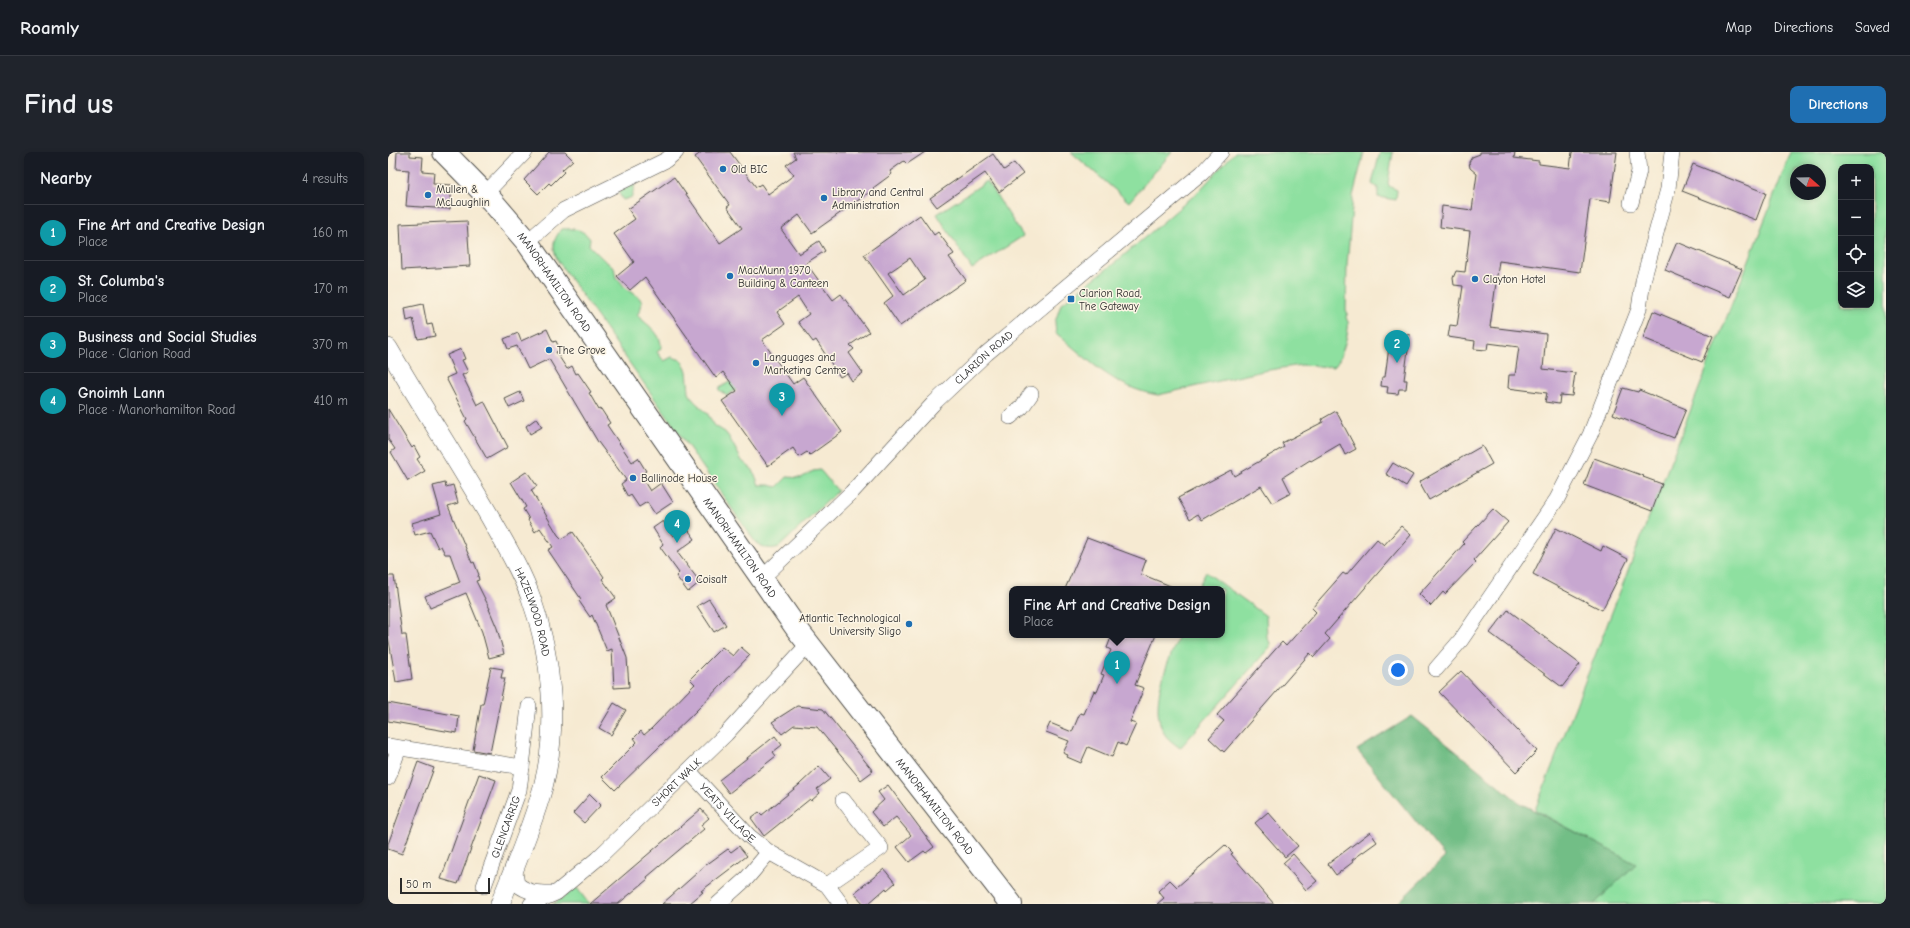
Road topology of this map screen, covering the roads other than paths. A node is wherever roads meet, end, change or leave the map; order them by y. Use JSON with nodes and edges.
{"nodes":[{"id":1,"x":444,"y":152,"type":"edge"},
{"id":2,"x":525,"y":152,"type":"edge"},
{"id":3,"x":676,"y":152,"type":"edge"},
{"id":4,"x":1221,"y":152,"type":"edge"},
{"id":5,"x":1637,"y":152,"type":"edge"},
{"id":6,"x":1672,"y":152,"type":"edge"},
{"id":7,"x":485,"y":194,"type":"junction"},
{"id":8,"x":1631,"y":203,"type":"dead end"},
{"id":9,"x":527,"y":242,"type":"junction"},
{"id":10,"x":388,"y":348,"type":"edge"},
{"id":11,"x":1031,"y":394,"type":"dead end"},
{"id":12,"x":1010,"y":417,"type":"dead end"},
{"id":13,"x":762,"y":578,"type":"junction"},
{"id":14,"x":810,"y":645,"type":"junction"},
{"id":15,"x":1436,"y":669,"type":"dead end"},
{"id":16,"x":529,"y":706,"type":"dead end"},
{"id":17,"x":393,"y":747,"type":"edge"},
{"id":18,"x":522,"y":767,"type":"junction"},
{"id":19,"x":690,"y":770,"type":"junction"},
{"id":20,"x":388,"y":778,"type":"edge"},
{"id":21,"x":843,"y":800,"type":"dead end"},
{"id":22,"x":769,"y":852,"type":"junction"},
{"id":23,"x":514,"y":867,"type":"junction"},
{"id":24,"x":484,"y":886,"type":"dead end"},
{"id":25,"x":827,"y":886,"type":"junction"},
{"id":26,"x":556,"y":892,"type":"junction"},
{"id":27,"x":723,"y":903,"type":"edge"},
{"id":28,"x":500,"y":904,"type":"edge"},
{"id":29,"x":531,"y":904,"type":"edge"},
{"id":30,"x":841,"y":904,"type":"edge"},
{"id":31,"x":1011,"y":904,"type":"edge"}],
"edges":[{"from":1,"to":7,"type":"highway","name":"MANORHAMILTON ROAD"},
{"from":2,"to":7,"type":"street"},
{"from":3,"to":9,"type":"street"},
{"from":4,"to":13,"type":"street","name":"CLARION ROAD"},
{"from":5,"to":8,"type":"street"},
{"from":6,"to":15,"type":"street"},
{"from":7,"to":9,"type":"highway","name":"MANORHAMILTON ROAD"},
{"from":9,"to":13,"type":"highway","name":"MANORHAMILTON ROAD"},
{"from":10,"to":23,"type":"main road","name":"HAZELWOOD ROAD"},
{"from":11,"to":12,"type":"street"},
{"from":13,"to":14,"type":"highway","name":"MANORHAMILTON ROAD"},
{"from":14,"to":19,"type":"street","name":"SHORT WALK"},
{"from":14,"to":31,"type":"highway","name":"MANORHAMILTON ROAD"},
{"from":16,"to":18,"type":"street","name":"GLENCARRIG"},
{"from":17,"to":18,"type":"street"},
{"from":17,"to":20,"type":"street"},
{"from":18,"to":24,"type":"street","name":"GLENCARRIG"},
{"from":19,"to":22,"type":"street","name":"YEATS VILLAGE"},
{"from":19,"to":26,"type":"street","name":"SHORT WALK"},
{"from":21,"to":25,"type":"street"},
{"from":22,"to":25,"type":"street","name":"YEATS VILLAGE"},
{"from":22,"to":27,"type":"street"},
{"from":23,"to":26,"type":"street"},
{"from":23,"to":28,"type":"main road","name":"HAZELWOOD ROAD"},
{"from":25,"to":30,"type":"street","name":"YEATS VILLAGE"},
{"from":26,"to":29,"type":"street","name":"SHORT WALK"}]}
